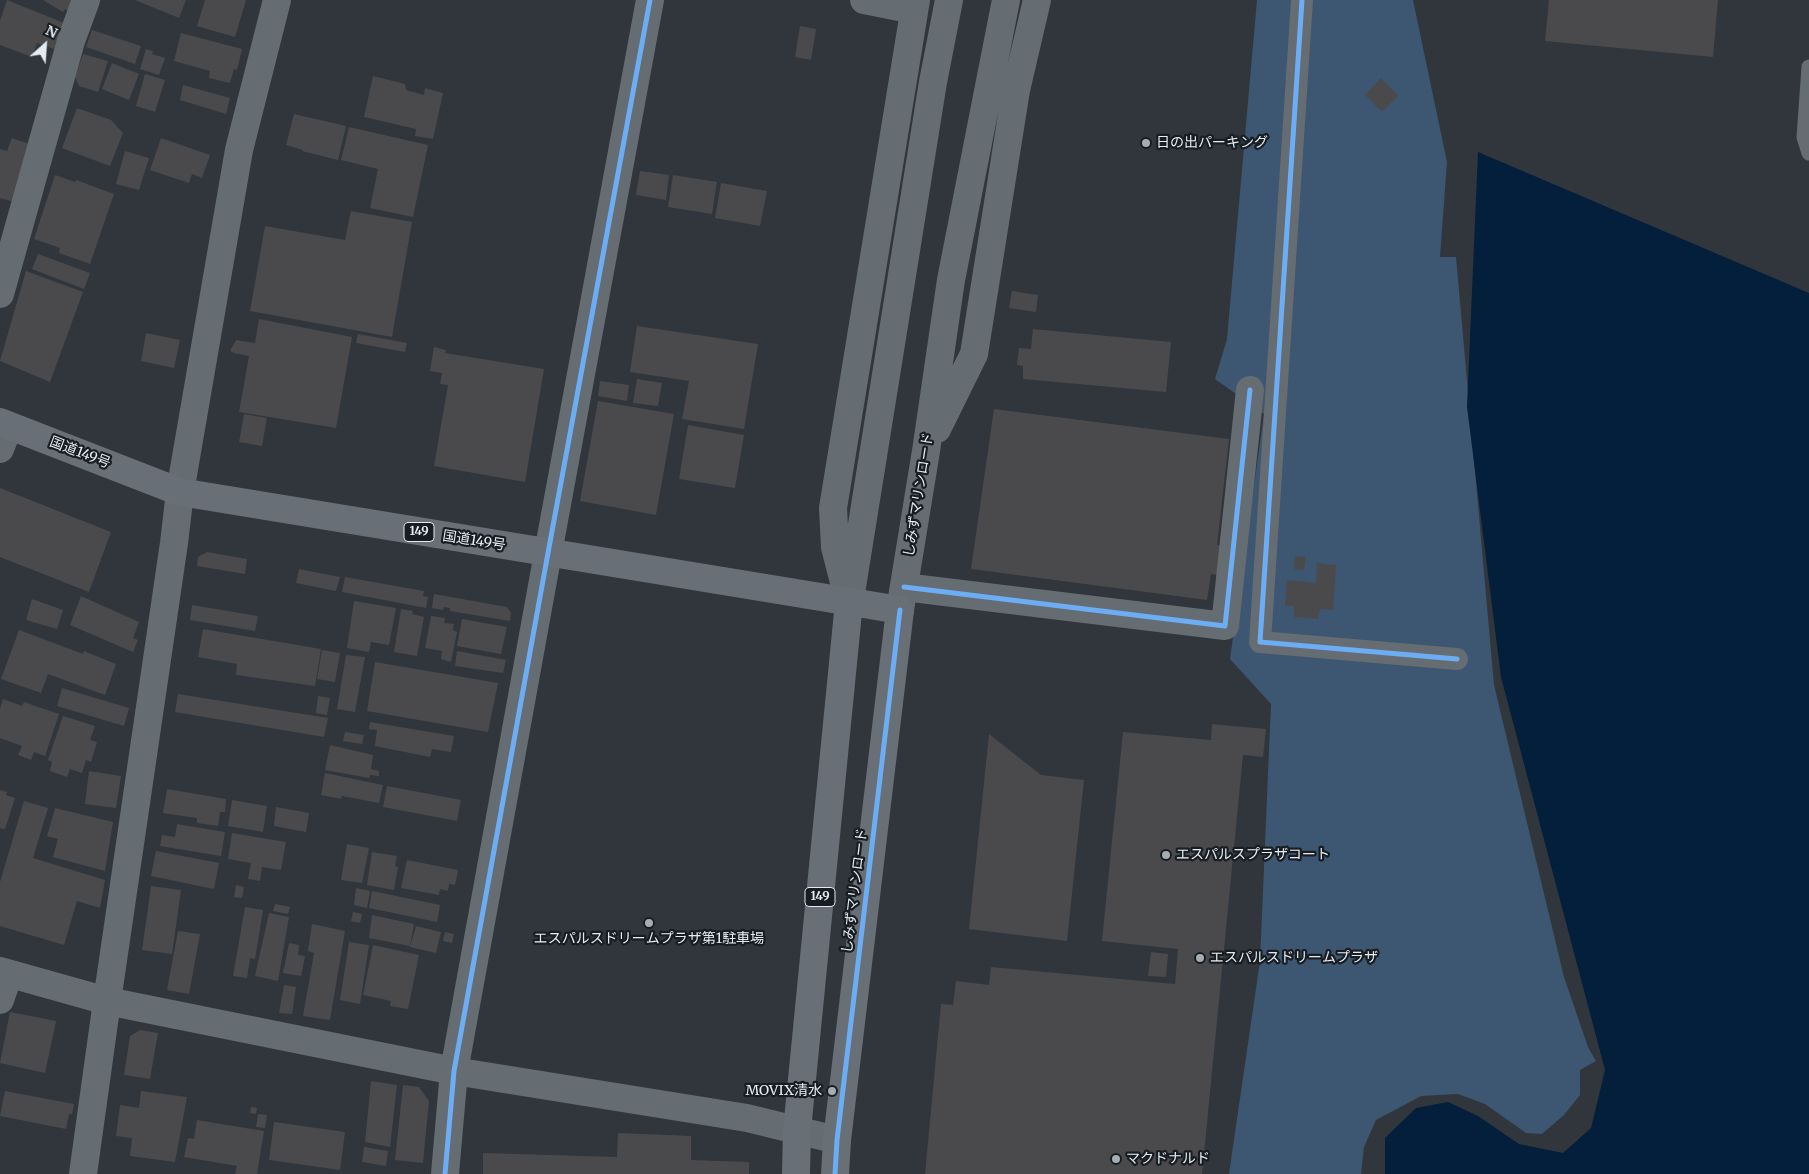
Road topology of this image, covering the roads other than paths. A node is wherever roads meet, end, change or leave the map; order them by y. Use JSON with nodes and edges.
{"nodes":[{"id":1,"x":86,"y":0,"type":"edge"},
{"id":2,"x":277,"y":0,"type":"edge"},
{"id":3,"x":650,"y":0,"type":"edge"},
{"id":4,"x":864,"y":0,"type":"edge"},
{"id":5,"x":949,"y":0,"type":"edge"},
{"id":6,"x":1006,"y":0,"type":"edge"},
{"id":7,"x":1037,"y":0,"type":"edge"},
{"id":8,"x":1302,"y":0,"type":"edge"},
{"id":9,"x":915,"y":5,"type":"edge"},
{"id":10,"x":1809,"y":67,"type":"edge"},
{"id":11,"x":1809,"y":153,"type":"edge"},
{"id":12,"x":0,"y":294,"type":"edge"},
{"id":13,"x":1250,"y":390,"type":"dead end"},
{"id":14,"x":3,"y":432,"type":"edge"},
{"id":15,"x":926,"y":450,"type":"junction"},
{"id":16,"x":180,"y":492,"type":"junction"},
{"id":17,"x":548,"y":553,"type":"junction"},
{"id":18,"x":902,"y":598,"type":"junction"},
{"id":19,"x":849,"y":602,"type":"junction"},
{"id":20,"x":1457,"y":659,"type":"dead end"},
{"id":21,"x":4,"y":973,"type":"edge"},
{"id":22,"x":0,"y":1000,"type":"edge"},
{"id":23,"x":107,"y":1001,"type":"junction"},
{"id":24,"x":454,"y":1072,"type":"junction"},
{"id":25,"x":797,"y":1130,"type":"junction"},
{"id":26,"x":836,"y":1140,"type":"junction"},
{"id":27,"x":83,"y":1174,"type":"edge"},
{"id":28,"x":445,"y":1174,"type":"edge"},
{"id":29,"x":796,"y":1174,"type":"edge"},
{"id":30,"x":834,"y":1174,"type":"edge"}],
"edges":[{"from":1,"to":12,"type":"street"},
{"from":2,"to":16,"type":"street"},
{"from":3,"to":17,"type":"street"},
{"from":4,"to":9,"type":"street"},
{"from":5,"to":19,"type":"street"},
{"from":6,"to":15,"type":"street","name":"しみずマリンロード"},
{"from":7,"to":15,"type":"street"},
{"from":8,"to":20,"type":"street"},
{"from":9,"to":19,"type":"street"},
{"from":10,"to":11,"type":"lane"},
{"from":13,"to":18,"type":"street"},
{"from":14,"to":16,"type":"highway","name":"国道149号","number":"149"},
{"from":15,"to":18,"type":"street","name":"しみずマリンロード"},
{"from":16,"to":17,"type":"highway","name":"国道149号","number":"149"},
{"from":16,"to":23,"type":"street"},
{"from":17,"to":19,"type":"highway","name":"国道149号","number":"149"},
{"from":17,"to":24,"type":"street"},
{"from":18,"to":19,"type":"highway","name":"国道149号","number":"149"},
{"from":18,"to":26,"type":"highway","name":"しみずマリンロード"},
{"from":19,"to":25,"type":"highway","number":"149"},
{"from":21,"to":22,"type":"street"},
{"from":21,"to":23,"type":"street"},
{"from":23,"to":24,"type":"street"},
{"from":23,"to":27,"type":"street"},
{"from":24,"to":25,"type":"street"},
{"from":24,"to":28,"type":"street"},
{"from":25,"to":26,"type":"street"},
{"from":25,"to":29,"type":"highway","number":"149"},
{"from":26,"to":30,"type":"highway","name":"しみずマリンロード"}]}
